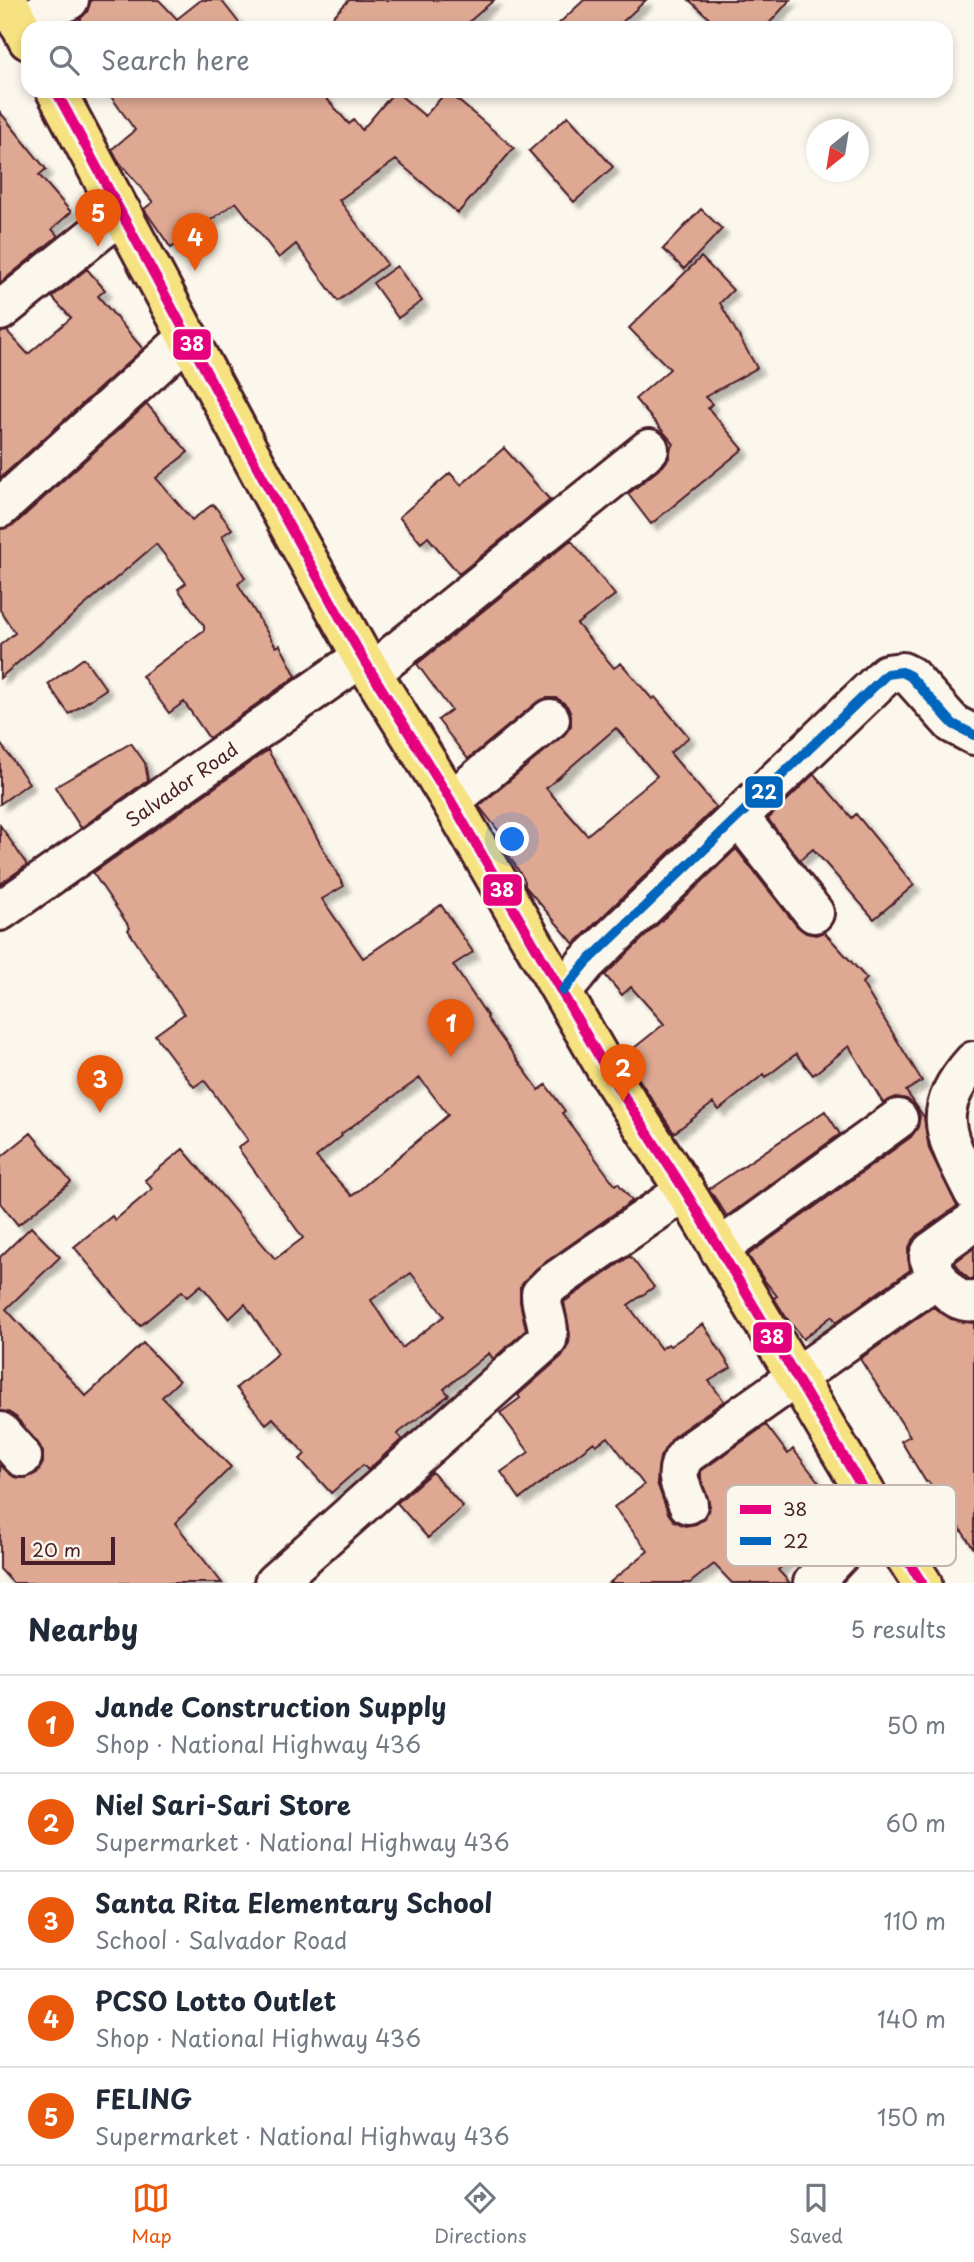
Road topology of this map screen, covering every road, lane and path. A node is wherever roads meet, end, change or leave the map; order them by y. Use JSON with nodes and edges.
{"nodes":[{"id":1,"x":69,"y":0,"type":"edge"},
{"id":2,"x":18,"y":21,"type":"edge"},
{"id":3,"x":60,"y":98,"type":"edge"},
{"id":4,"x":122,"y":213,"type":"junction"},
{"id":5,"x":0,"y":311,"type":"edge"},
{"id":6,"x":188,"y":337,"type":"junction"},
{"id":7,"x":649,"y":449,"type":"dead end"},
{"id":8,"x":0,"y":508,"type":"edge"},
{"id":9,"x":367,"y":665,"type":"junction"},
{"id":10,"x":550,"y":719,"type":"dead end"},
{"id":11,"x":974,"y":735,"type":"edge"},
{"id":12,"x":451,"y":801,"type":"junction"},
{"id":13,"x":738,"y":817,"type":"junction"},
{"id":14,"x":0,"y":911,"type":"edge"},
{"id":15,"x":814,"y":913,"type":"dead end"},
{"id":16,"x":563,"y":991,"type":"junction"},
{"id":17,"x":974,"y":1060,"type":"edge"},
{"id":18,"x":898,"y":1119,"type":"dead end"},
{"id":19,"x":685,"y":1191,"type":"junction"},
{"id":20,"x":974,"y":1193,"type":"edge"},
{"id":21,"x":974,"y":1221,"type":"edge"},
{"id":22,"x":719,"y":1249,"type":"junction"},
{"id":23,"x":938,"y":1278,"type":"junction"},
{"id":24,"x":974,"y":1301,"type":"edge"},
{"id":25,"x":796,"y":1377,"type":"junction"},
{"id":26,"x":861,"y":1485,"type":"edge"},
{"id":27,"x":688,"y":1504,"type":"dead end"},
{"id":28,"x":829,"y":1566,"type":"edge"},
{"id":29,"x":911,"y":1566,"type":"edge"},
{"id":30,"x":274,"y":1583,"type":"edge"},
{"id":31,"x":813,"y":1583,"type":"edge"},
{"id":32,"x":922,"y":1583,"type":"edge"}],
"edges":[{"from":1,"to":2,"type":"street"},
{"from":3,"to":4,"type":"main road"},
{"from":4,"to":5,"type":"street"},
{"from":4,"to":6,"type":"main road"},
{"from":6,"to":8,"type":"street"},
{"from":6,"to":9,"type":"main road"},
{"from":7,"to":9,"type":"street","name":"Salvador Road"},
{"from":9,"to":12,"type":"main road"},
{"from":9,"to":14,"type":"street","name":"Salvador Road"},
{"from":10,"to":12,"type":"street"},
{"from":11,"to":13,"type":"street"},
{"from":12,"to":16,"type":"main road"},
{"from":13,"to":15,"type":"street"},
{"from":13,"to":16,"type":"street"},
{"from":16,"to":19,"type":"main road"},
{"from":17,"to":20,"type":"street"},
{"from":18,"to":22,"type":"street"},
{"from":19,"to":22,"type":"main road"},
{"from":19,"to":30,"type":"street"},
{"from":21,"to":23,"type":"street"},
{"from":22,"to":25,"type":"main road"},
{"from":23,"to":24,"type":"street"},
{"from":23,"to":25,"type":"street"},
{"from":25,"to":26,"type":"main road"},
{"from":25,"to":27,"type":"street"},
{"from":28,"to":31,"type":"street"},
{"from":29,"to":32,"type":"main road"}]}
